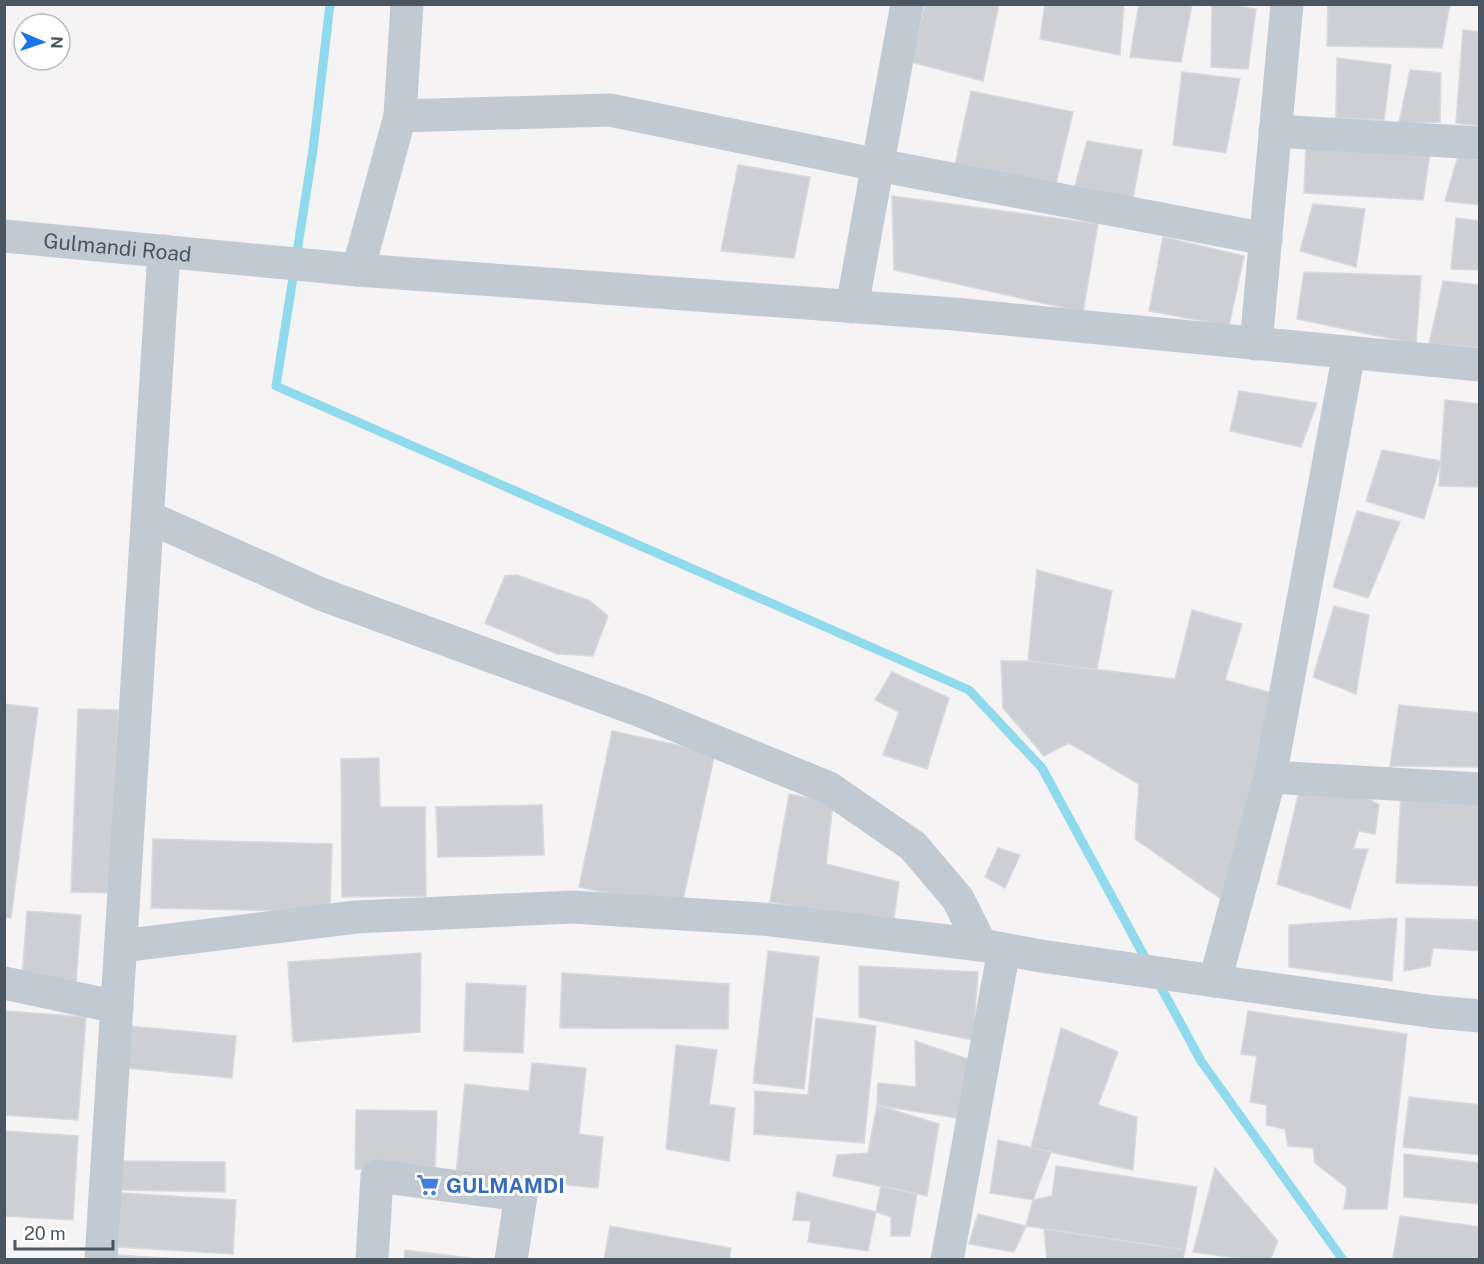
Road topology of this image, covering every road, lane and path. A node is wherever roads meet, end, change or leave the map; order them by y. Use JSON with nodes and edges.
{"nodes":[{"id":1,"x":407,"y":4,"type":"edge"},
{"id":2,"x":907,"y":4,"type":"edge"},
{"id":3,"x":1287,"y":4,"type":"edge"},
{"id":4,"x":400,"y":116,"type":"junction"},
{"id":5,"x":1275,"y":131,"type":"junction"},
{"id":6,"x":1479,"y":143,"type":"edge"},
{"id":7,"x":878,"y":165,"type":"junction"},
{"id":8,"x":4,"y":236,"type":"edge"},
{"id":9,"x":1266,"y":239,"type":"junction"},
{"id":10,"x":164,"y":251,"type":"junction"},
{"id":11,"x":343,"y":268,"type":"junction"},
{"id":12,"x":852,"y":307,"type":"junction"},
{"id":13,"x":1256,"y":344,"type":"junction"},
{"id":14,"x":1349,"y":353,"type":"junction"},
{"id":15,"x":1479,"y":366,"type":"edge"},
{"id":16,"x":148,"y":517,"type":"junction"},
{"id":17,"x":1270,"y":777,"type":"junction"},
{"id":18,"x":1479,"y":789,"type":"edge"},
{"id":19,"x":121,"y":946,"type":"junction"},
{"id":20,"x":992,"y":948,"type":"junction"},
{"id":21,"x":1215,"y":981,"type":"junction"},
{"id":22,"x":4,"y":983,"type":"edge"},
{"id":23,"x":117,"y":1007,"type":"junction"},
{"id":24,"x":1479,"y":1016,"type":"edge"},
{"id":25,"x":101,"y":1260,"type":"edge"},
{"id":26,"x":372,"y":1260,"type":"edge"},
{"id":27,"x":511,"y":1260,"type":"edge"},
{"id":28,"x":948,"y":1260,"type":"edge"}],
"edges":[{"from":1,"to":4,"type":"street"},
{"from":2,"to":7,"type":"street"},
{"from":3,"to":5,"type":"street"},
{"from":4,"to":7,"type":"street"},
{"from":4,"to":11,"type":"street"},
{"from":5,"to":6,"type":"street"},
{"from":5,"to":9,"type":"street"},
{"from":7,"to":9,"type":"street"},
{"from":7,"to":12,"type":"street"},
{"from":8,"to":10,"type":"street","name":"Gulmandi Road"},
{"from":9,"to":13,"type":"street"},
{"from":10,"to":11,"type":"street","name":"Gulmandi Road"},
{"from":10,"to":16,"type":"street"},
{"from":11,"to":12,"type":"street","name":"Gulmandi Road"},
{"from":12,"to":13,"type":"street","name":"Gulmandi Road"},
{"from":13,"to":14,"type":"street","name":"Gulmandi Road"},
{"from":14,"to":15,"type":"street","name":"Gulmandi Road"},
{"from":14,"to":17,"type":"street"},
{"from":16,"to":19,"type":"street"},
{"from":16,"to":20,"type":"street"},
{"from":17,"to":18,"type":"street"},
{"from":17,"to":21,"type":"street"},
{"from":19,"to":20,"type":"street"},
{"from":19,"to":23,"type":"street"},
{"from":20,"to":21,"type":"street"},
{"from":20,"to":28,"type":"street"},
{"from":21,"to":24,"type":"street"},
{"from":22,"to":23,"type":"street"},
{"from":23,"to":25,"type":"street"},
{"from":26,"to":27,"type":"street"}]}
